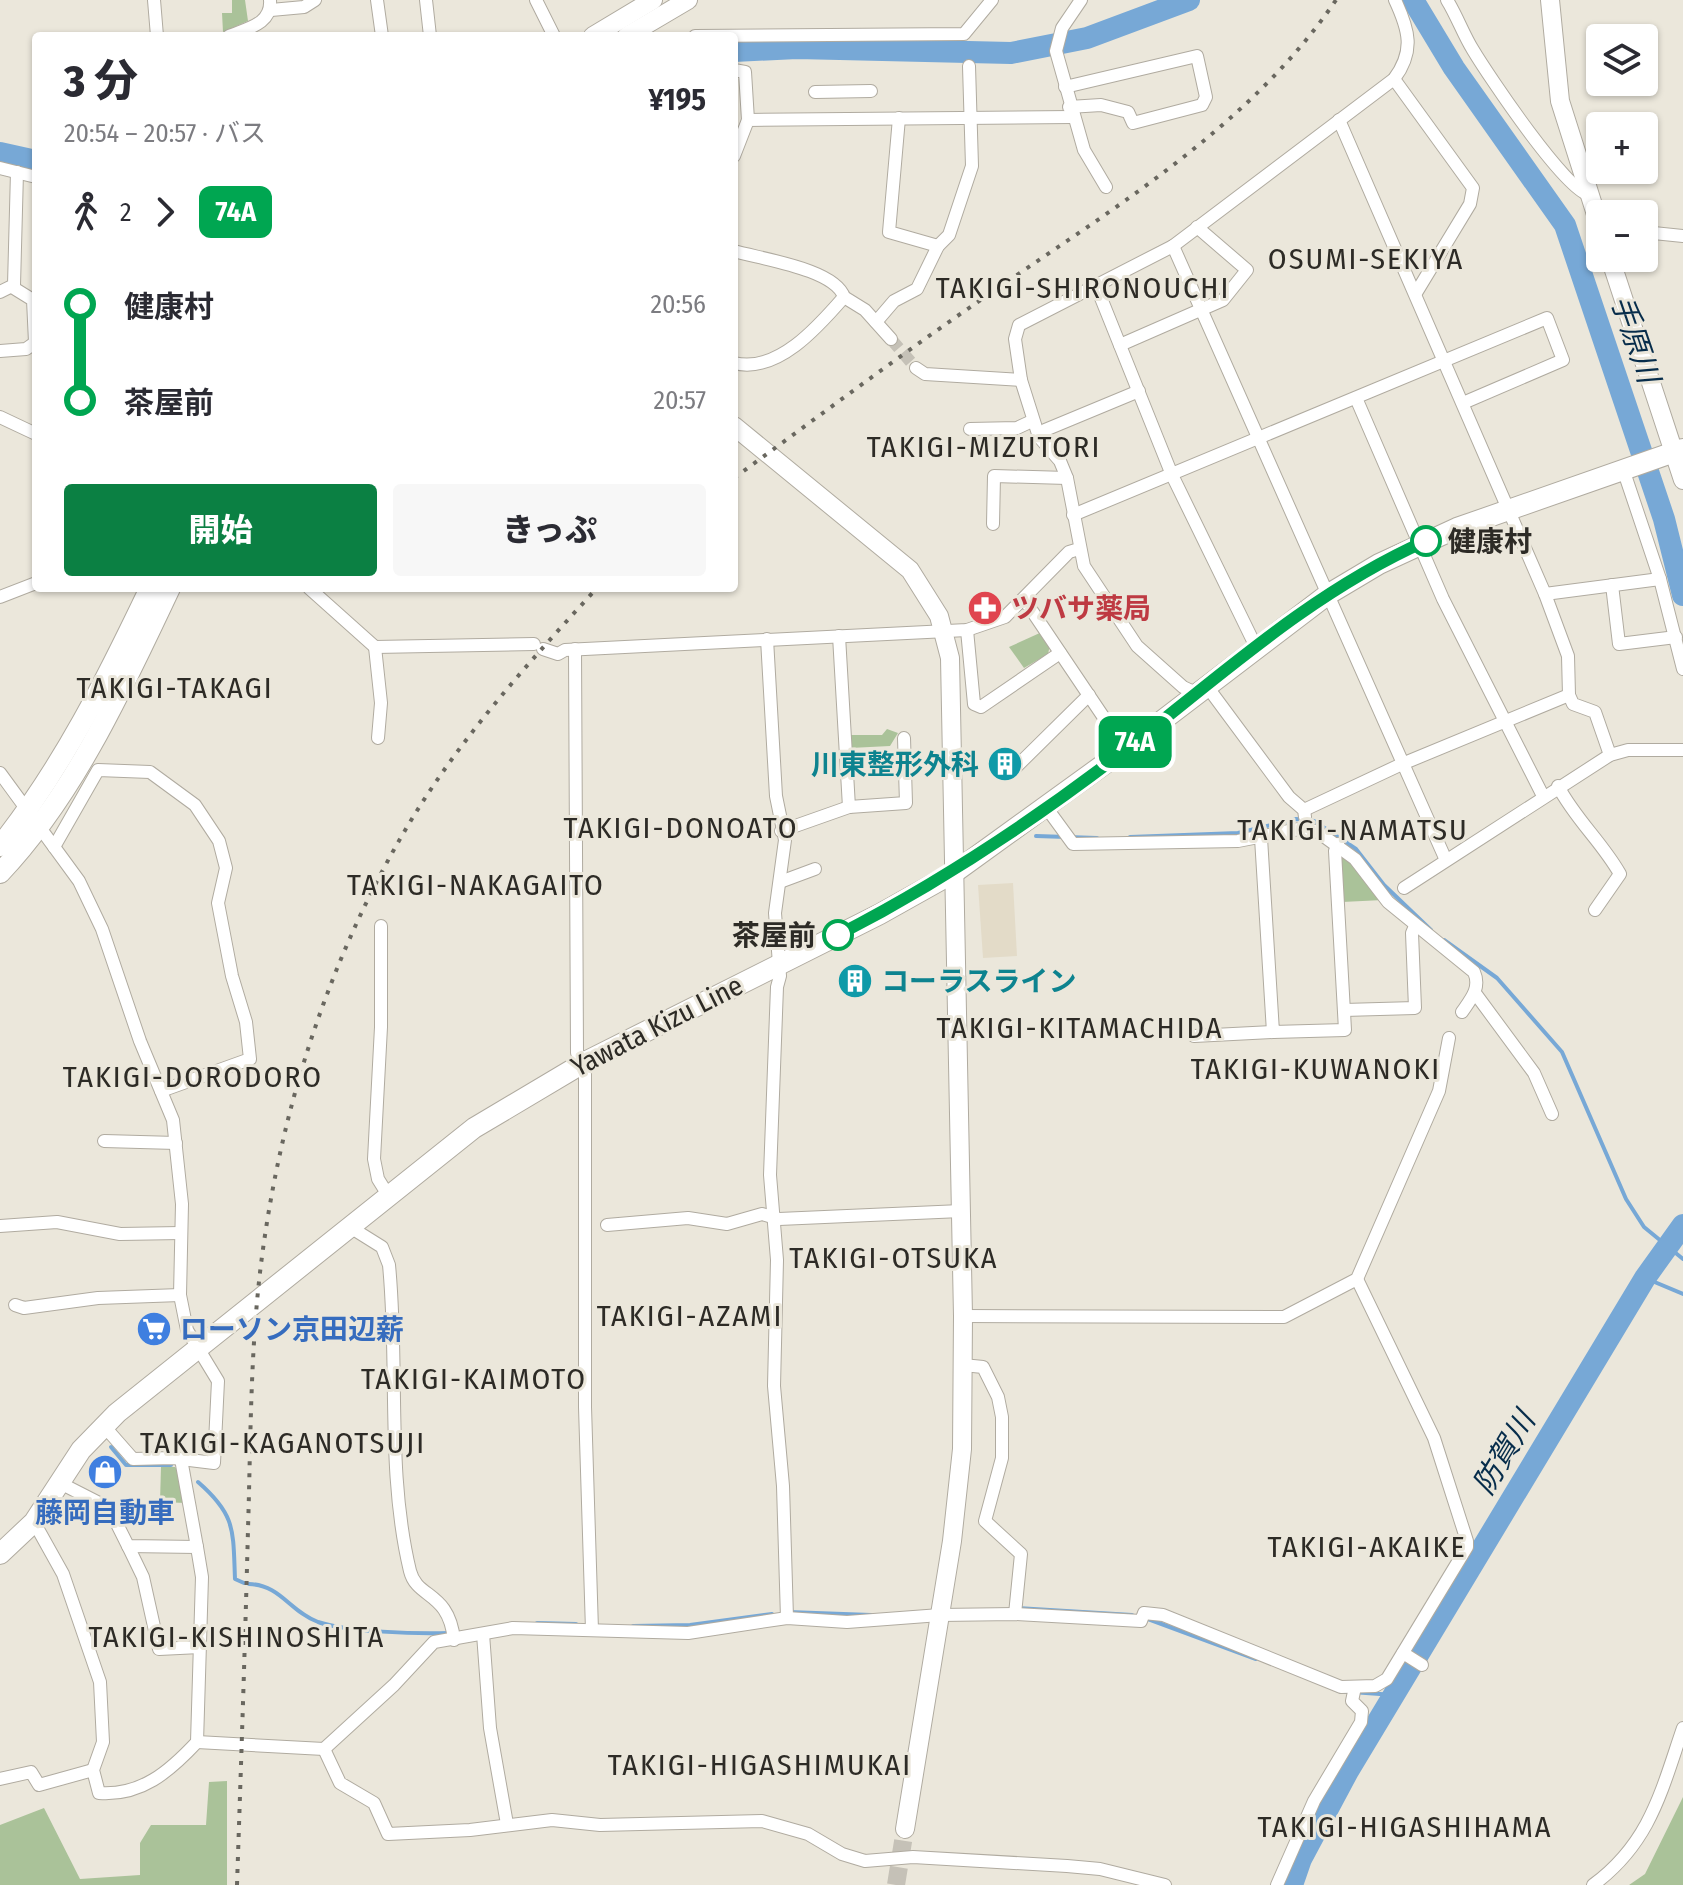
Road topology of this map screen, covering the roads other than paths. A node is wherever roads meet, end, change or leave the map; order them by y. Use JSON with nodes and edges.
{"nodes":[{"id":1,"x":154,"y":0,"type":"edge"},
{"id":2,"x":315,"y":0,"type":"edge"},
{"id":3,"x":377,"y":0,"type":"edge"},
{"id":4,"x":426,"y":0,"type":"edge"},
{"id":5,"x":536,"y":0,"type":"edge"},
{"id":6,"x":653,"y":0,"type":"edge"},
{"id":7,"x":688,"y":0,"type":"edge"},
{"id":8,"x":974,"y":0,"type":"edge"},
{"id":9,"x":1081,"y":0,"type":"edge"},
{"id":10,"x":1395,"y":0,"type":"edge"},
{"id":11,"x":1447,"y":0,"type":"edge"},
{"id":12,"x":1550,"y":0,"type":"edge"},
{"id":13,"x":989,"y":4,"type":"edge"},
{"id":14,"x":271,"y":5,"type":"edge"},
{"id":15,"x":157,"y":32,"type":"edge"},
{"id":16,"x":238,"y":32,"type":"edge"},
{"id":17,"x":381,"y":32,"type":"edge"},
{"id":18,"x":430,"y":32,"type":"edge"},
{"id":19,"x":552,"y":32,"type":"edge"},
{"id":20,"x":600,"y":32,"type":"edge"},
{"id":21,"x":634,"y":32,"type":"edge"},
{"id":22,"x":738,"y":36,"type":"edge"},
{"id":23,"x":969,"y":66,"type":"dead end"},
{"id":24,"x":738,"y":71,"type":"edge"},
{"id":25,"x":1394,"y":79,"type":"junction"},
{"id":26,"x":1065,"y":87,"type":"junction"},
{"id":27,"x":871,"y":91,"type":"dead end"},
{"id":28,"x":815,"y":92,"type":"dead end"},
{"id":29,"x":843,"y":92,"type":"junction"},
{"id":30,"x":1071,"y":112,"type":"junction"},
{"id":31,"x":971,"y":117,"type":"junction"},
{"id":32,"x":842,"y":118,"type":"junction"},
{"id":33,"x":899,"y":118,"type":"junction"},
{"id":34,"x":748,"y":120,"type":"junction"},
{"id":35,"x":1339,"y":120,"type":"junction"},
{"id":36,"x":738,"y":146,"type":"edge"},
{"id":37,"x":0,"y":168,"type":"edge"},
{"id":38,"x":17,"y":172,"type":"junction"},
{"id":39,"x":32,"y":176,"type":"edge"},
{"id":40,"x":1106,"y":187,"type":"dead end"},
{"id":41,"x":1590,"y":195,"type":"junction"},
{"id":42,"x":1592,"y":200,"type":"edge"},
{"id":43,"x":1197,"y":227,"type":"junction"},
{"id":44,"x":1658,"y":233,"type":"edge"},
{"id":45,"x":1683,"y":236,"type":"edge"},
{"id":46,"x":938,"y":246,"type":"junction"},
{"id":47,"x":1173,"y":246,"type":"junction"},
{"id":48,"x":738,"y":252,"type":"edge"},
{"id":49,"x":1614,"y":272,"type":"edge"},
{"id":50,"x":1097,"y":288,"type":"junction"},
{"id":51,"x":6,"y":289,"type":"edge"},
{"id":52,"x":1416,"y":293,"type":"junction"},
{"id":53,"x":844,"y":297,"type":"junction"},
{"id":54,"x":32,"y":300,"type":"edge"},
{"id":55,"x":1202,"y":311,"type":"junction"},
{"id":56,"x":876,"y":322,"type":"junction"},
{"id":57,"x":891,"y":339,"type":"tunnel mouth"},
{"id":58,"x":32,"y":345,"type":"edge"},
{"id":59,"x":1120,"y":345,"type":"junction"},
{"id":60,"x":0,"y":351,"type":"edge"},
{"id":61,"x":1443,"y":359,"type":"junction"},
{"id":62,"x":738,"y":363,"type":"edge"},
{"id":63,"x":916,"y":368,"type":"tunnel mouth"},
{"id":64,"x":1021,"y":380,"type":"junction"},
{"id":65,"x":1139,"y":391,"type":"junction"},
{"id":66,"x":1356,"y":398,"type":"junction"},
{"id":67,"x":1463,"y":403,"type":"junction"},
{"id":68,"x":0,"y":417,"type":"edge"},
{"id":69,"x":1032,"y":421,"type":"junction"},
{"id":70,"x":738,"y":429,"type":"edge"},
{"id":71,"x":970,"y":429,"type":"dead end"},
{"id":72,"x":32,"y":432,"type":"edge"},
{"id":73,"x":1039,"y":437,"type":"junction"},
{"id":74,"x":1260,"y":440,"type":"junction"},
{"id":75,"x":1674,"y":452,"type":"edge"},
{"id":76,"x":1627,"y":470,"type":"junction"},
{"id":77,"x":1172,"y":475,"type":"junction"},
{"id":78,"x":1067,"y":478,"type":"junction"},
{"id":79,"x":1683,"y":480,"type":"edge"},
{"id":80,"x":1507,"y":510,"type":"junction"},
{"id":81,"x":1073,"y":515,"type":"junction"},
{"id":82,"x":993,"y":524,"type":"dead end"},
{"id":83,"x":1418,"y":544,"type":"junction"},
{"id":84,"x":1079,"y":549,"type":"junction"},
{"id":85,"x":1660,"y":579,"type":"junction"},
{"id":86,"x":32,"y":585,"type":"edge"},
{"id":87,"x":1612,"y":585,"type":"junction"},
{"id":88,"x":148,"y":592,"type":"edge"},
{"id":89,"x":168,"y":592,"type":"edge"},
{"id":90,"x":313,"y":592,"type":"edge"},
{"id":91,"x":1545,"y":594,"type":"junction"},
{"id":92,"x":1327,"y":595,"type":"junction"},
{"id":93,"x":0,"y":597,"type":"edge"},
{"id":94,"x":1024,"y":599,"type":"junction"},
{"id":95,"x":967,"y":630,"type":"junction"},
{"id":96,"x":944,"y":632,"type":"junction"},
{"id":97,"x":839,"y":636,"type":"junction"},
{"id":98,"x":1676,"y":637,"type":"junction"},
{"id":99,"x":767,"y":639,"type":"junction"},
{"id":100,"x":375,"y":647,"type":"junction"},
{"id":101,"x":1256,"y":647,"type":"junction"},
{"id":102,"x":575,"y":649,"type":"junction"},
{"id":103,"x":1060,"y":653,"type":"junction"},
{"id":104,"x":1683,"y":669,"type":"edge"},
{"id":105,"x":1201,"y":689,"type":"junction"},
{"id":106,"x":1089,"y":695,"type":"junction"},
{"id":107,"x":1569,"y":695,"type":"junction"},
{"id":108,"x":1504,"y":722,"type":"junction"},
{"id":109,"x":378,"y":738,"type":"dead end"},
{"id":110,"x":904,"y":738,"type":"dead end"},
{"id":111,"x":1125,"y":749,"type":"junction"},
{"id":112,"x":1683,"y":750,"type":"edge"},
{"id":113,"x":1610,"y":755,"type":"junction"},
{"id":114,"x":1402,"y":764,"type":"junction"},
{"id":115,"x":1017,"y":766,"type":"dead end"},
{"id":116,"x":0,"y":773,"type":"edge"},
{"id":117,"x":1558,"y":786,"type":"junction"},
{"id":118,"x":1543,"y":796,"type":"junction"},
{"id":119,"x":849,"y":807,"type":"junction"},
{"id":120,"x":1046,"y":807,"type":"junction"},
{"id":121,"x":33,"y":819,"type":"junction"},
{"id":122,"x":1304,"y":819,"type":"junction"},
{"id":123,"x":781,"y":831,"type":"junction"},
{"id":124,"x":1261,"y":838,"type":"junction"},
{"id":125,"x":1338,"y":844,"type":"junction"},
{"id":126,"x":0,"y":846,"type":"edge"},
{"id":127,"x":54,"y":847,"type":"junction"},
{"id":128,"x":1445,"y":858,"type":"junction"},
{"id":129,"x":955,"y":872,"type":"junction"},
{"id":130,"x":0,"y":873,"type":"edge"},
{"id":131,"x":809,"y":876,"type":"dead end"},
{"id":132,"x":780,"y":882,"type":"junction"},
{"id":133,"x":1404,"y":888,"type":"dead end"},
{"id":134,"x":1595,"y":910,"type":"dead end"},
{"id":135,"x":381,"y":926,"type":"dead end"},
{"id":136,"x":1415,"y":926,"type":"junction"},
{"id":137,"x":779,"y":965,"type":"junction"},
{"id":138,"x":1475,"y":993,"type":"junction"},
{"id":139,"x":1344,"y":1010,"type":"junction"},
{"id":140,"x":1462,"y":1012,"type":"dead end"},
{"id":141,"x":1273,"y":1032,"type":"junction"},
{"id":142,"x":1194,"y":1036,"type":"dead end"},
{"id":143,"x":1449,"y":1038,"type":"dead end"},
{"id":144,"x":585,"y":1062,"type":"junction"},
{"id":145,"x":161,"y":1091,"type":"junction"},
{"id":146,"x":1552,"y":1114,"type":"dead end"},
{"id":147,"x":104,"y":1141,"type":"dead end"},
{"id":148,"x":176,"y":1143,"type":"junction"},
{"id":149,"x":388,"y":1195,"type":"junction"},
{"id":150,"x":961,"y":1211,"type":"junction"},
{"id":151,"x":771,"y":1217,"type":"junction"},
{"id":152,"x":607,"y":1225,"type":"dead end"},
{"id":153,"x":0,"y":1226,"type":"edge"},
{"id":154,"x":350,"y":1227,"type":"junction"},
{"id":155,"x":181,"y":1233,"type":"junction"},
{"id":156,"x":1357,"y":1279,"type":"junction"},
{"id":157,"x":180,"y":1295,"type":"junction"},
{"id":158,"x":15,"y":1305,"type":"dead end"},
{"id":159,"x":963,"y":1316,"type":"junction"},
{"id":160,"x":196,"y":1347,"type":"junction"},
{"id":161,"x":963,"y":1365,"type":"junction"},
{"id":162,"x":104,"y":1426,"type":"junction"},
{"id":163,"x":181,"y":1459,"type":"junction"},
{"id":164,"x":60,"y":1483,"type":"junction"},
{"id":165,"x":34,"y":1522,"type":"junction"},
{"id":166,"x":128,"y":1546,"type":"junction"},
{"id":167,"x":197,"y":1547,"type":"junction"},
{"id":168,"x":0,"y":1554,"type":"edge"},
{"id":169,"x":1016,"y":1609,"type":"junction"},
{"id":170,"x":786,"y":1614,"type":"junction"},
{"id":171,"x":940,"y":1615,"type":"junction"},
{"id":172,"x":592,"y":1626,"type":"junction"},
{"id":173,"x":483,"y":1634,"type":"junction"},
{"id":174,"x":453,"y":1635,"type":"junction"},
{"id":175,"x":200,"y":1647,"type":"junction"},
{"id":176,"x":1405,"y":1654,"type":"junction"},
{"id":177,"x":1422,"y":1665,"type":"dead end"},
{"id":178,"x":1355,"y":1687,"type":"junction"},
{"id":179,"x":1683,"y":1728,"type":"edge"},
{"id":180,"x":197,"y":1742,"type":"junction"},
{"id":181,"x":324,"y":1749,"type":"junction"},
{"id":182,"x":93,"y":1770,"type":"junction"},
{"id":183,"x":0,"y":1779,"type":"edge"},
{"id":184,"x":507,"y":1824,"type":"junction"},
{"id":185,"x":905,"y":1829,"type":"tunnel mouth"},
{"id":186,"x":1165,"y":1885,"type":"edge"},
{"id":187,"x":1277,"y":1885,"type":"edge"},
{"id":188,"x":1593,"y":1885,"type":"edge"}],
"edges":[{"from":1,"to":15,"type":"street"},
{"from":2,"to":14,"type":"street"},
{"from":3,"to":17,"type":"street"},
{"from":4,"to":18,"type":"street"},
{"from":5,"to":19,"type":"street"},
{"from":6,"to":20,"type":"street"},
{"from":7,"to":21,"type":"street"},
{"from":8,"to":13,"type":"street"},
{"from":9,"to":26,"type":"street"},
{"from":10,"to":25,"type":"street"},
{"from":11,"to":41,"type":"street"},
{"from":12,"to":41,"type":"street"},
{"from":13,"to":22,"type":"street"},
{"from":14,"to":16,"type":"street"},
{"from":23,"to":31,"type":"street"},
{"from":24,"to":34,"type":"street"},
{"from":25,"to":35,"type":"street"},
{"from":25,"to":52,"type":"street"},
{"from":26,"to":30,"type":"street"},
{"from":26,"to":30,"type":"street"},
{"from":27,"to":29,"type":"street"},
{"from":28,"to":29,"type":"street"},
{"from":29,"to":32,"type":"street"},
{"from":30,"to":31,"type":"street"},
{"from":30,"to":40,"type":"street"},
{"from":31,"to":33,"type":"street"},
{"from":31,"to":46,"type":"street"},
{"from":32,"to":33,"type":"street"},
{"from":32,"to":34,"type":"street"},
{"from":33,"to":46,"type":"street"},
{"from":34,"to":36,"type":"street"},
{"from":35,"to":43,"type":"street"},
{"from":35,"to":52,"type":"street"},
{"from":37,"to":38,"type":"street"},
{"from":38,"to":39,"type":"street"},
{"from":38,"to":51,"type":"street"},
{"from":41,"to":42,"type":"street"},
{"from":43,"to":47,"type":"street"},
{"from":43,"to":55,"type":"street"},
{"from":44,"to":45,"type":"street"},
{"from":46,"to":56,"type":"street"},
{"from":47,"to":50,"type":"street"},
{"from":47,"to":55,"type":"street"},
{"from":48,"to":53,"type":"street"},
{"from":49,"to":75,"type":"street"},
{"from":50,"to":59,"type":"street"},
{"from":50,"to":64,"type":"street"},
{"from":51,"to":54,"type":"street"},
{"from":52,"to":61,"type":"street"},
{"from":53,"to":56,"type":"street"},
{"from":53,"to":62,"type":"street"},
{"from":55,"to":59,"type":"street"},
{"from":55,"to":74,"type":"street"},
{"from":56,"to":57,"type":"street"},
{"from":58,"to":60,"type":"street"},
{"from":59,"to":65,"type":"street"},
{"from":61,"to":66,"type":"street"},
{"from":61,"to":67,"type":"street"},
{"from":61,"to":67,"type":"street"},
{"from":63,"to":64,"type":"street"},
{"from":64,"to":69,"type":"street"},
{"from":65,"to":73,"type":"street"},
{"from":65,"to":77,"type":"street"},
{"from":66,"to":74,"type":"street"},
{"from":66,"to":83,"type":"street"},
{"from":67,"to":80,"type":"street"},
{"from":68,"to":72,"type":"street"},
{"from":69,"to":71,"type":"street"},
{"from":69,"to":73,"type":"street"},
{"from":70,"to":96,"type":"street"},
{"from":73,"to":78,"type":"street"},
{"from":74,"to":77,"type":"street"},
{"from":74,"to":92,"type":"street"},
{"from":75,"to":76,"type":"main road","name":"Yawata Kizu Line"},
{"from":75,"to":79,"type":"street"},
{"from":76,"to":80,"type":"main road","name":"Yawata Kizu Line"},
{"from":76,"to":85,"type":"street"},
{"from":77,"to":81,"type":"street"},
{"from":77,"to":101,"type":"street"},
{"from":78,"to":81,"type":"street"},
{"from":78,"to":82,"type":"street"},
{"from":80,"to":83,"type":"main road","name":"Yawata Kizu Line"},
{"from":80,"to":91,"type":"street"},
{"from":81,"to":84,"type":"street"},
{"from":83,"to":92,"type":"main road","name":"Yawata Kizu Line"},
{"from":83,"to":108,"type":"street"},
{"from":84,"to":94,"type":"street"},
{"from":84,"to":105,"type":"street"},
{"from":85,"to":87,"type":"street"},
{"from":85,"to":98,"type":"street"},
{"from":86,"to":93,"type":"street"},
{"from":87,"to":91,"type":"street"},
{"from":87,"to":98,"type":"street"},
{"from":88,"to":121,"type":"main road"},
{"from":89,"to":121,"type":"main road"},
{"from":90,"to":100,"type":"street"},
{"from":91,"to":107,"type":"street"},
{"from":92,"to":101,"type":"main road","name":"Yawata Kizu Line"},
{"from":92,"to":114,"type":"street"},
{"from":94,"to":95,"type":"street"},
{"from":94,"to":103,"type":"street"},
{"from":95,"to":96,"type":"street"},
{"from":95,"to":103,"type":"street"},
{"from":96,"to":97,"type":"street"},
{"from":96,"to":129,"type":"street"},
{"from":97,"to":99,"type":"street"},
{"from":97,"to":119,"type":"street"},
{"from":98,"to":104,"type":"street"},
{"from":99,"to":102,"type":"street"},
{"from":99,"to":123,"type":"street"},
{"from":100,"to":102,"type":"street"},
{"from":100,"to":109,"type":"street"},
{"from":101,"to":105,"type":"main road","name":"Yawata Kizu Line"},
{"from":102,"to":144,"type":"street"},
{"from":103,"to":106,"type":"street"},
{"from":105,"to":111,"type":"main road","name":"Yawata Kizu Line"},
{"from":105,"to":122,"type":"street"},
{"from":106,"to":111,"type":"street"},
{"from":106,"to":115,"type":"street"},
{"from":107,"to":108,"type":"street"},
{"from":107,"to":113,"type":"street"},
{"from":108,"to":114,"type":"street"},
{"from":108,"to":118,"type":"street"},
{"from":110,"to":119,"type":"street"},
{"from":111,"to":120,"type":"main road","name":"Yawata Kizu Line"},
{"from":112,"to":113,"type":"street"},
{"from":113,"to":117,"type":"street"},
{"from":114,"to":122,"type":"street"},
{"from":114,"to":128,"type":"street"},
{"from":116,"to":121,"type":"street"},
{"from":117,"to":118,"type":"street"},
{"from":117,"to":134,"type":"street"},
{"from":118,"to":128,"type":"street"},
{"from":119,"to":123,"type":"street"},
{"from":120,"to":124,"type":"street"},
{"from":120,"to":129,"type":"main road","name":"Yawata Kizu Line"},
{"from":121,"to":126,"type":"main road"},
{"from":121,"to":127,"type":"street"},
{"from":121,"to":130,"type":"main road"},
{"from":122,"to":124,"type":"street"},
{"from":122,"to":125,"type":"street"},
{"from":123,"to":132,"type":"street"},
{"from":124,"to":141,"type":"street"},
{"from":125,"to":136,"type":"street"},
{"from":125,"to":139,"type":"street"},
{"from":127,"to":145,"type":"street"},
{"from":127,"to":145,"type":"street"},
{"from":128,"to":133,"type":"street"},
{"from":129,"to":137,"type":"main road","name":"Yawata Kizu Line"},
{"from":129,"to":150,"type":"street"},
{"from":131,"to":132,"type":"street"},
{"from":132,"to":137,"type":"street"},
{"from":135,"to":149,"type":"street"},
{"from":136,"to":138,"type":"street"},
{"from":136,"to":139,"type":"street"},
{"from":137,"to":144,"type":"main road","name":"Yawata Kizu Line"},
{"from":137,"to":151,"type":"street"},
{"from":138,"to":140,"type":"street"},
{"from":138,"to":146,"type":"street"},
{"from":139,"to":141,"type":"street"},
{"from":141,"to":142,"type":"street"},
{"from":143,"to":156,"type":"street"},
{"from":144,"to":149,"type":"main road","name":"Yawata Kizu Line"},
{"from":144,"to":172,"type":"street"},
{"from":145,"to":148,"type":"street"},
{"from":147,"to":148,"type":"street"},
{"from":148,"to":155,"type":"street"},
{"from":149,"to":154,"type":"main road","name":"Yawata Kizu Line"},
{"from":150,"to":151,"type":"street"},
{"from":150,"to":159,"type":"street"},
{"from":151,"to":152,"type":"street"},
{"from":151,"to":170,"type":"street"},
{"from":153,"to":155,"type":"street"},
{"from":154,"to":160,"type":"main road","name":"Yawata Kizu Line"},
{"from":154,"to":174,"type":"street"},
{"from":155,"to":157,"type":"street"},
{"from":156,"to":159,"type":"street"},
{"from":156,"to":176,"type":"street"},
{"from":157,"to":158,"type":"street"},
{"from":157,"to":160,"type":"street"},
{"from":159,"to":161,"type":"street"},
{"from":160,"to":162,"type":"main road","name":"Yawata Kizu Line"},
{"from":160,"to":163,"type":"street"},
{"from":161,"to":169,"type":"street"},
{"from":161,"to":171,"type":"street"},
{"from":162,"to":163,"type":"street"},
{"from":162,"to":164,"type":"main road","name":"Yawata Kizu Line"},
{"from":163,"to":167,"type":"street"},
{"from":164,"to":165,"type":"main road","name":"Yawata Kizu Line"},
{"from":164,"to":166,"type":"street"},
{"from":165,"to":168,"type":"main road","name":"Yawata Kizu Line"},
{"from":165,"to":182,"type":"street"},
{"from":166,"to":167,"type":"street"},
{"from":166,"to":175,"type":"street"},
{"from":167,"to":175,"type":"street"},
{"from":169,"to":171,"type":"street"},
{"from":169,"to":178,"type":"street"},
{"from":170,"to":171,"type":"street"},
{"from":170,"to":172,"type":"street"},
{"from":171,"to":185,"type":"street"},
{"from":172,"to":173,"type":"street"},
{"from":173,"to":174,"type":"street"},
{"from":173,"to":184,"type":"street"},
{"from":174,"to":181,"type":"street"},
{"from":175,"to":180,"type":"street"},
{"from":176,"to":177,"type":"street"},
{"from":176,"to":178,"type":"street"},
{"from":178,"to":187,"type":"street"},
{"from":179,"to":188,"type":"street"},
{"from":180,"to":181,"type":"street"},
{"from":180,"to":182,"type":"street"},
{"from":181,"to":184,"type":"street"},
{"from":182,"to":183,"type":"street"},
{"from":184,"to":186,"type":"street"}]}
